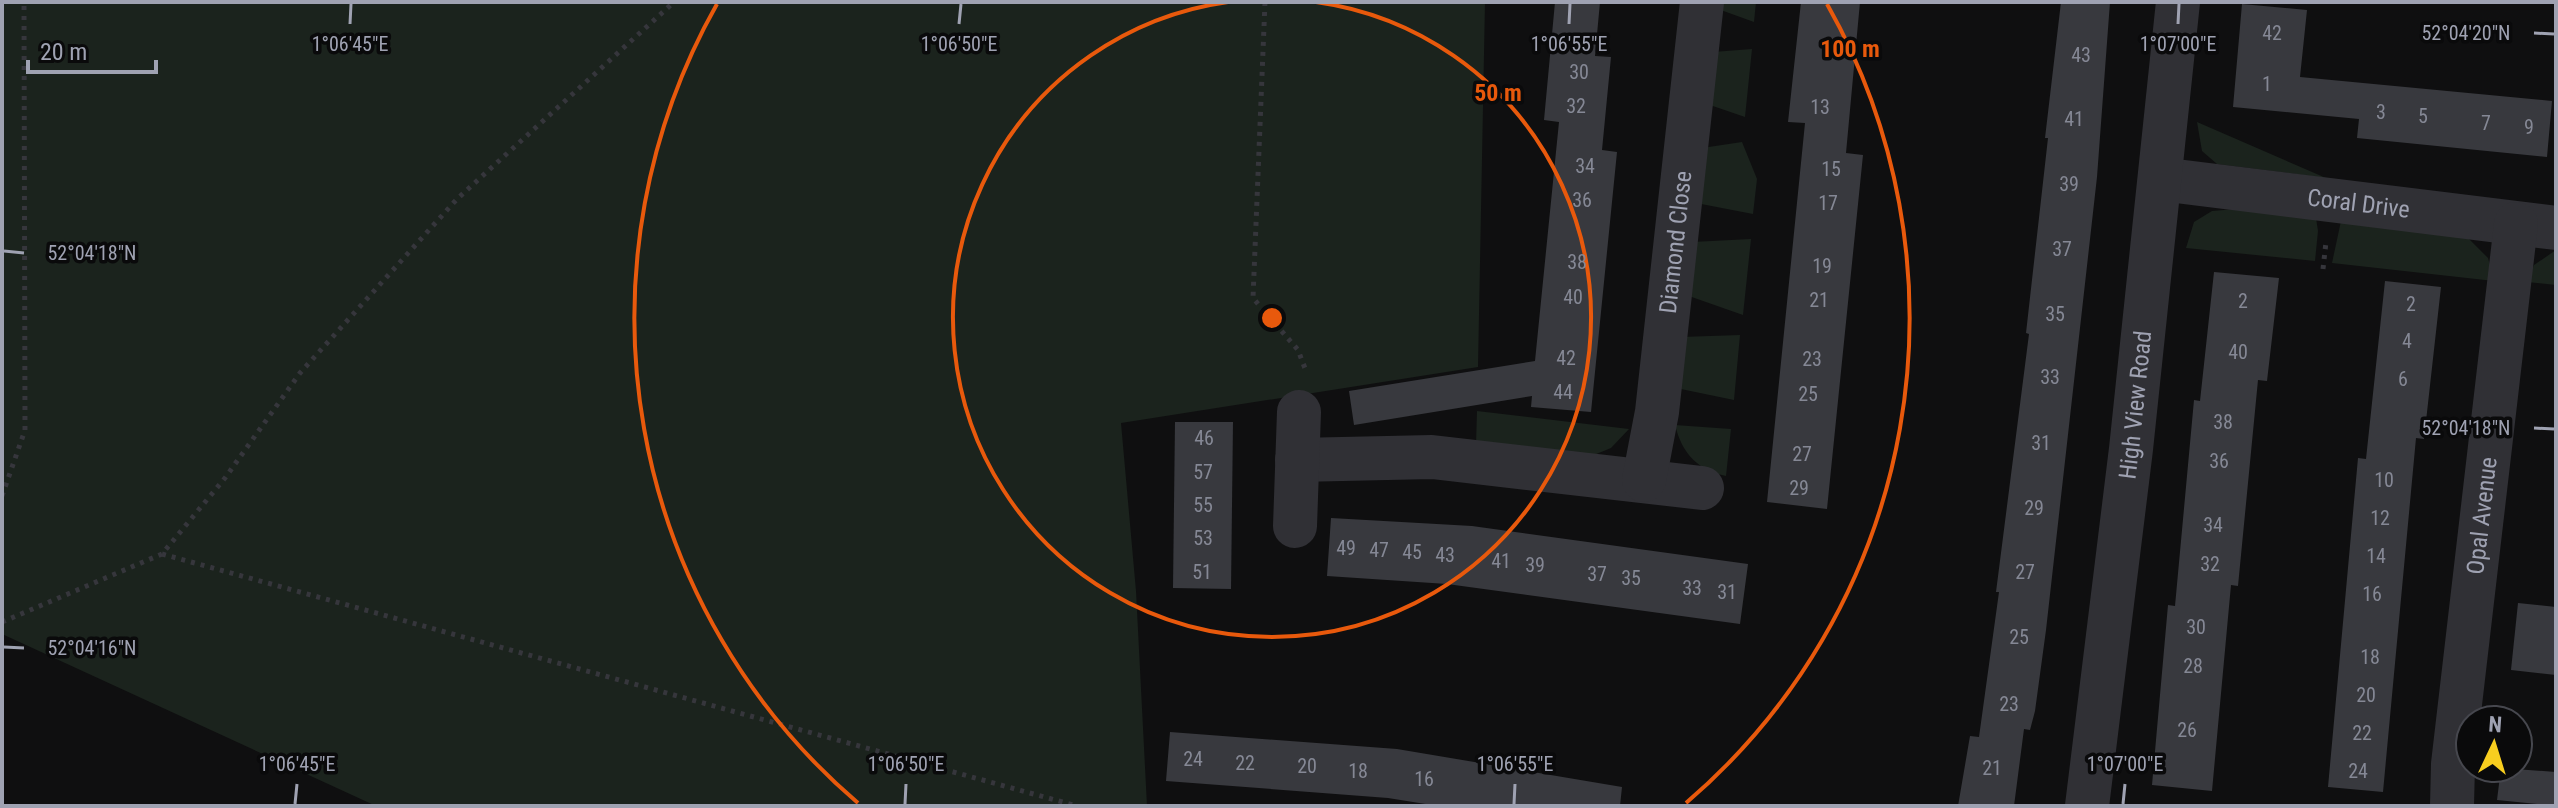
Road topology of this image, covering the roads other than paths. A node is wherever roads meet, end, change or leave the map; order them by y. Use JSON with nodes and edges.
{"nodes":[{"id":1,"x":1702,"y":2,"type":"edge"},
{"id":2,"x":2178,"y":2,"type":"edge"},
{"id":3,"x":2160,"y":179,"type":"junction"},
{"id":4,"x":2536,"y":226,"type":"edge"},
{"id":5,"x":1303,"y":393,"type":"road end"},
{"id":6,"x":1297,"y":460,"type":"junction"},
{"id":7,"x":1644,"y":480,"type":"junction"},
{"id":8,"x":1702,"y":488,"type":"dead end"},
{"id":9,"x":1295,"y":526,"type":"dead end"},
{"id":10,"x":2087,"y":806,"type":"edge"},
{"id":11,"x":2452,"y":806,"type":"edge"}],
"edges":[{"from":1,"to":7,"type":"street","name":"Diamond Close"},
{"from":2,"to":3,"type":"street","name":"High View Road"},
{"from":3,"to":4,"type":"street","name":"Coral Drive"},
{"from":3,"to":10,"type":"street","name":"High View Road"},
{"from":4,"to":11,"type":"street","name":"Opal Avenue"},
{"from":5,"to":6,"type":"street"},
{"from":6,"to":7,"type":"street"},
{"from":6,"to":9,"type":"street"},
{"from":7,"to":8,"type":"street"}]}
